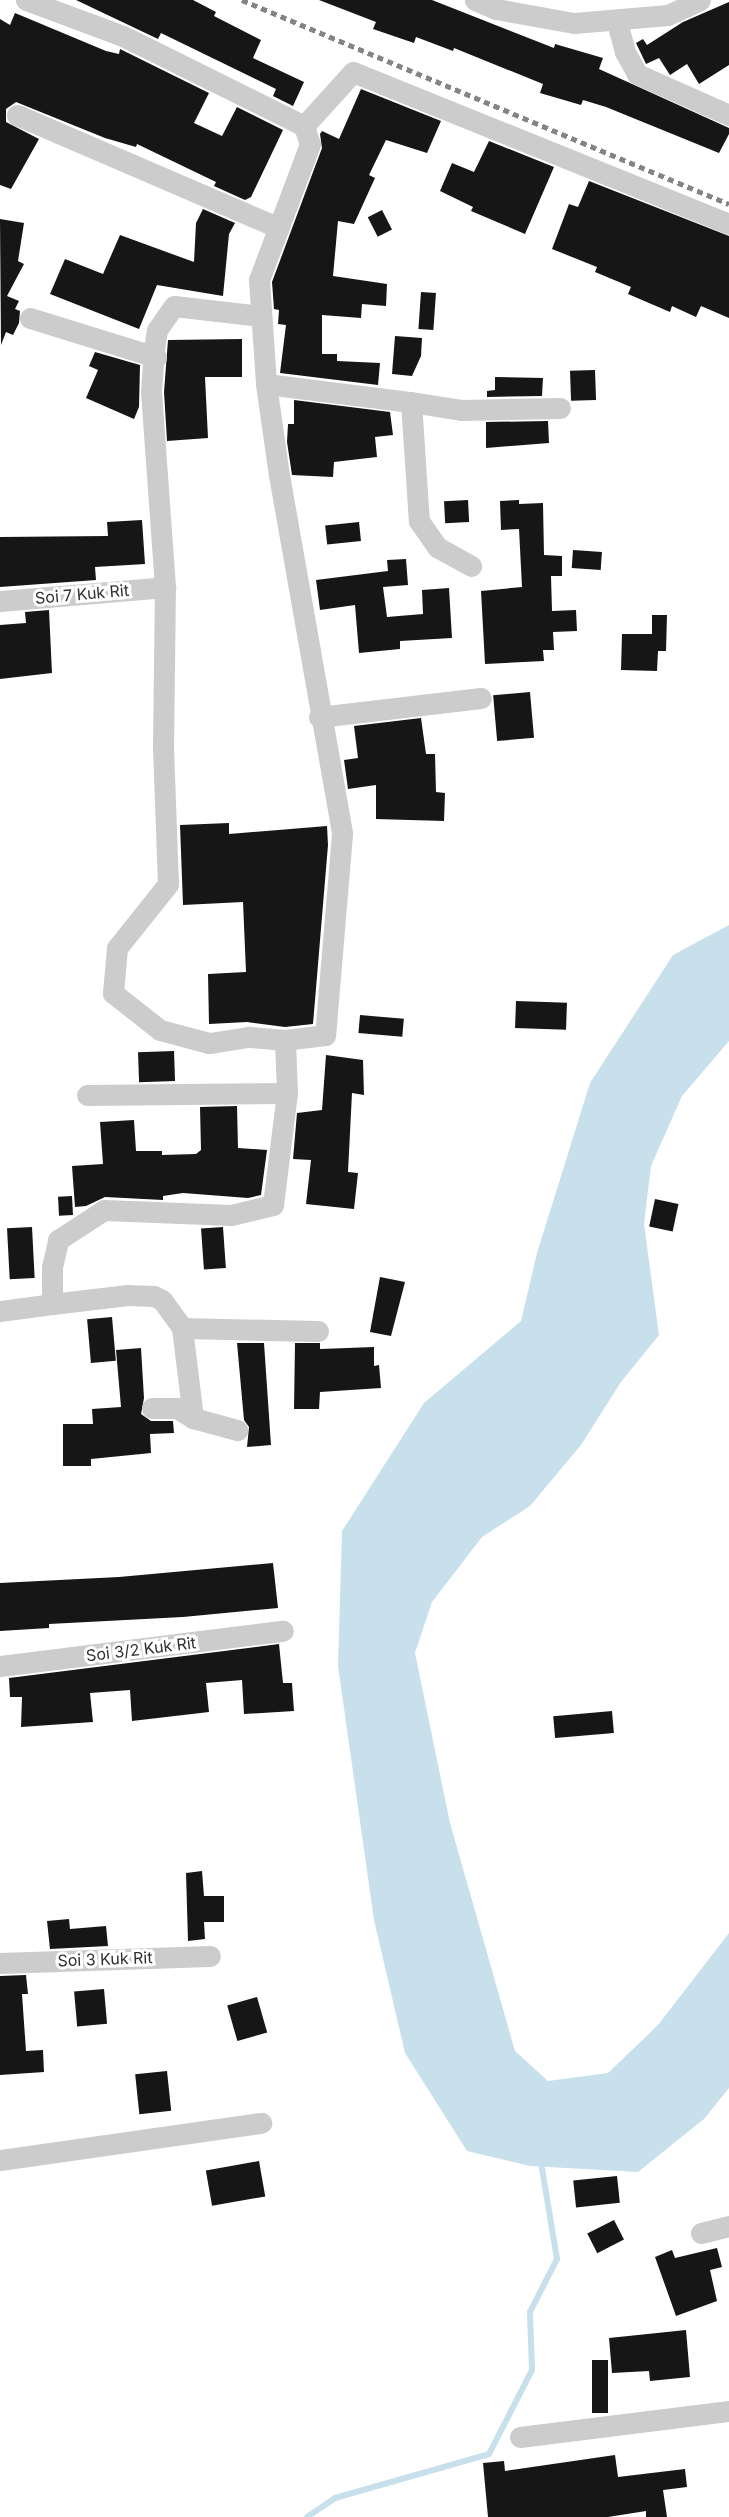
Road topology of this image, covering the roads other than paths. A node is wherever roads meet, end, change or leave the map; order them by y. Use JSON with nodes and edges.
{"nodes":[{"id":1,"x":26,"y":0,"type":"edge"},
{"id":2,"x":475,"y":0,"type":"edge"},
{"id":3,"x":700,"y":0,"type":"edge"},
{"id":4,"x":617,"y":22,"type":"junction"},
{"id":5,"x":729,"y":115,"type":"edge"},
{"id":6,"x":17,"y":116,"type":"dead end"},
{"id":7,"x":304,"y":126,"type":"junction"},
{"id":8,"x":729,"y":224,"type":"edge"},
{"id":9,"x":279,"y":228,"type":"junction"},
{"id":10,"x":261,"y":316,"type":"junction"},
{"id":11,"x":30,"y":318,"type":"dead end"},
{"id":12,"x":156,"y":357,"type":"junction"},
{"id":13,"x":266,"y":384,"type":"junction"},
{"id":14,"x":411,"y":402,"type":"junction"},
{"id":15,"x":560,"y":408,"type":"dead end"},
{"id":16,"x":471,"y":566,"type":"dead end"},
{"id":17,"x":165,"y":587,"type":"junction"},
{"id":18,"x":0,"y":602,"type":"edge"},
{"id":19,"x":481,"y":698,"type":"dead end"},
{"id":20,"x":319,"y":717,"type":"junction"},
{"id":21,"x":285,"y":1040,"type":"junction"},
{"id":22,"x":287,"y":1093,"type":"junction"},
{"id":23,"x":87,"y":1095,"type":"dead end"},
{"id":24,"x":52,"y":1304,"type":"junction"},
{"id":25,"x":0,"y":1311,"type":"edge"},
{"id":26,"x":182,"y":1328,"type":"junction"},
{"id":27,"x":318,"y":1331,"type":"dead end"},
{"id":28,"x":152,"y":1408,"type":"dead end"},
{"id":29,"x":193,"y":1418,"type":"junction"},
{"id":30,"x":237,"y":1430,"type":"dead end"},
{"id":31,"x":283,"y":1631,"type":"dead end"},
{"id":32,"x":0,"y":1666,"type":"edge"},
{"id":33,"x":210,"y":1956,"type":"dead end"},
{"id":34,"x":0,"y":1963,"type":"edge"},
{"id":35,"x":261,"y":2123,"type":"dead end"},
{"id":36,"x":0,"y":2160,"type":"edge"},
{"id":37,"x":729,"y":2226,"type":"edge"},
{"id":38,"x":701,"y":2233,"type":"dead end"},
{"id":39,"x":729,"y":2412,"type":"edge"},
{"id":40,"x":520,"y":2437,"type":"dead end"}],
"edges":[{"from":1,"to":7,"type":"street"},
{"from":2,"to":4,"type":"street"},
{"from":3,"to":4,"type":"street"},
{"from":4,"to":5,"type":"street"},
{"from":6,"to":9,"type":"street"},
{"from":7,"to":8,"type":"street"},
{"from":7,"to":9,"type":"street"},
{"from":9,"to":10,"type":"street"},
{"from":10,"to":12,"type":"street"},
{"from":10,"to":13,"type":"street"},
{"from":11,"to":12,"type":"street"},
{"from":12,"to":17,"type":"street"},
{"from":13,"to":14,"type":"street"},
{"from":13,"to":20,"type":"street"},
{"from":14,"to":15,"type":"street"},
{"from":14,"to":16,"type":"street"},
{"from":17,"to":18,"type":"street","name":"Soi 7 Kuk Rit"},
{"from":17,"to":21,"type":"street"},
{"from":19,"to":20,"type":"street"},
{"from":20,"to":21,"type":"street"},
{"from":21,"to":22,"type":"street"},
{"from":22,"to":23,"type":"street"},
{"from":22,"to":24,"type":"street"},
{"from":24,"to":25,"type":"street"},
{"from":24,"to":26,"type":"street"},
{"from":26,"to":27,"type":"street"},
{"from":26,"to":29,"type":"street"},
{"from":28,"to":29,"type":"street"},
{"from":29,"to":30,"type":"street"},
{"from":31,"to":32,"type":"street","name":"Soi 3/2 Kuk Rit"},
{"from":33,"to":34,"type":"street","name":"Soi 3 Kuk Rit"},
{"from":35,"to":36,"type":"street"},
{"from":37,"to":38,"type":"street"},
{"from":39,"to":40,"type":"street"}]}
